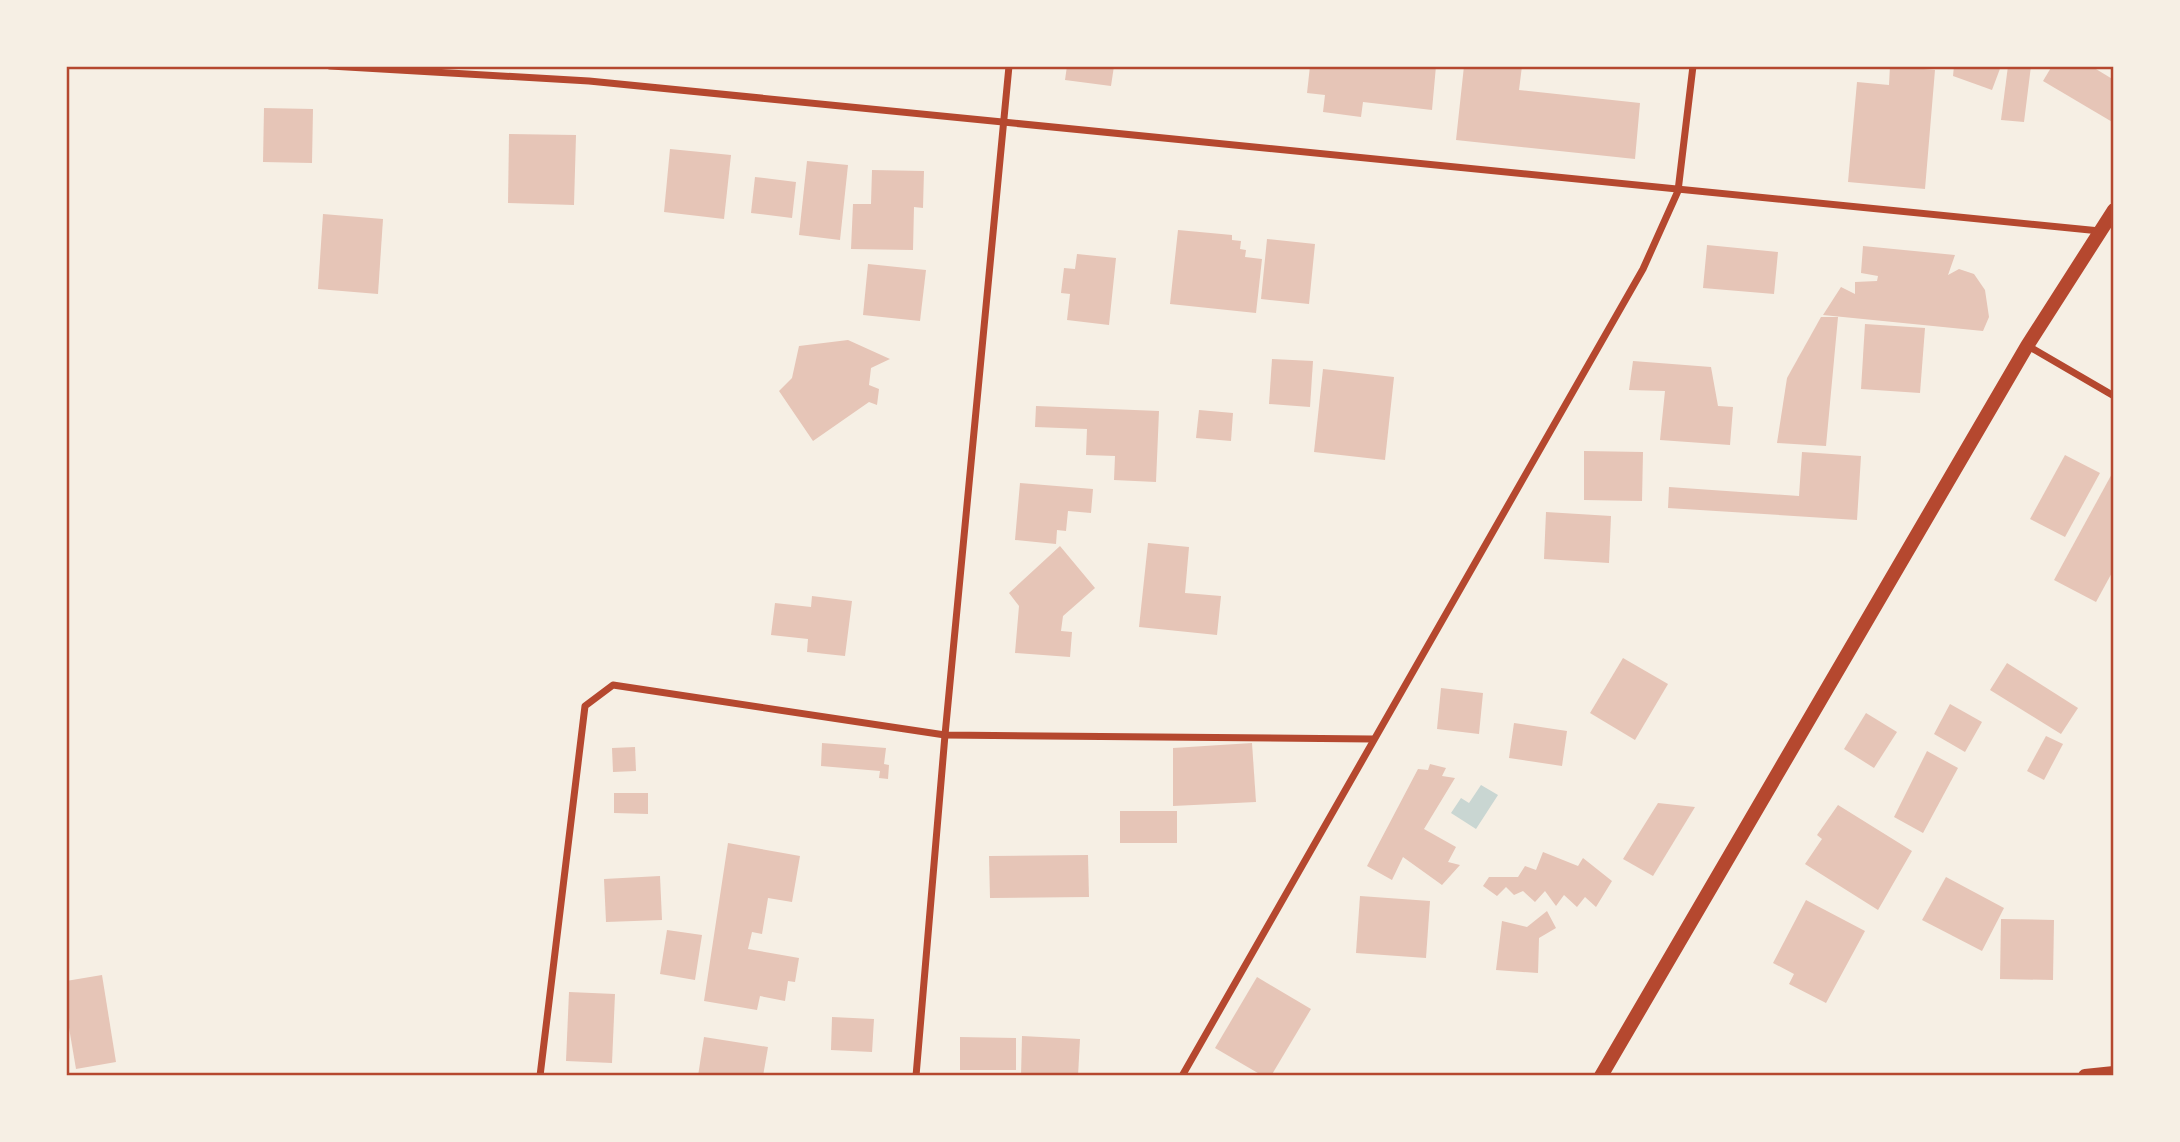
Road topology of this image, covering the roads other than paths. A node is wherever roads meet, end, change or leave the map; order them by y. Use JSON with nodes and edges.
{"nodes":[{"id":1,"x":330,"y":66,"type":"edge"},
{"id":2,"x":1009,"y":66,"type":"edge"},
{"id":3,"x":1693,"y":66,"type":"edge"},
{"id":4,"x":1002,"y":122,"type":"junction"},
{"id":5,"x":1678,"y":191,"type":"junction"},
{"id":6,"x":2113,"y":210,"type":"edge"},
{"id":7,"x":2101,"y":232,"type":"junction"},
{"id":8,"x":2027,"y":346,"type":"junction"},
{"id":9,"x":2113,"y":396,"type":"edge"},
{"id":10,"x":945,"y":735,"type":"junction"},
{"id":11,"x":1372,"y":739,"type":"junction"},
{"id":12,"x":2113,"y":1073,"type":"edge"},
{"id":13,"x":540,"y":1076,"type":"edge"},
{"id":14,"x":916,"y":1076,"type":"edge"},
{"id":15,"x":1182,"y":1076,"type":"edge"},
{"id":16,"x":1601,"y":1076,"type":"edge"},
{"id":17,"x":2085,"y":1076,"type":"edge"}],
"edges":[{"from":1,"to":4,"type":"street"},
{"from":2,"to":4,"type":"street"},
{"from":3,"to":5,"type":"street"},
{"from":4,"to":5,"type":"street"},
{"from":4,"to":10,"type":"street"},
{"from":5,"to":7,"type":"street"},
{"from":5,"to":11,"type":"street"},
{"from":6,"to":7,"type":"main road"},
{"from":7,"to":8,"type":"main road"},
{"from":8,"to":9,"type":"street"},
{"from":8,"to":16,"type":"main road"},
{"from":10,"to":11,"type":"street"},
{"from":10,"to":13,"type":"street"},
{"from":10,"to":14,"type":"street"},
{"from":11,"to":15,"type":"street"},
{"from":12,"to":17,"type":"main road"}]}
